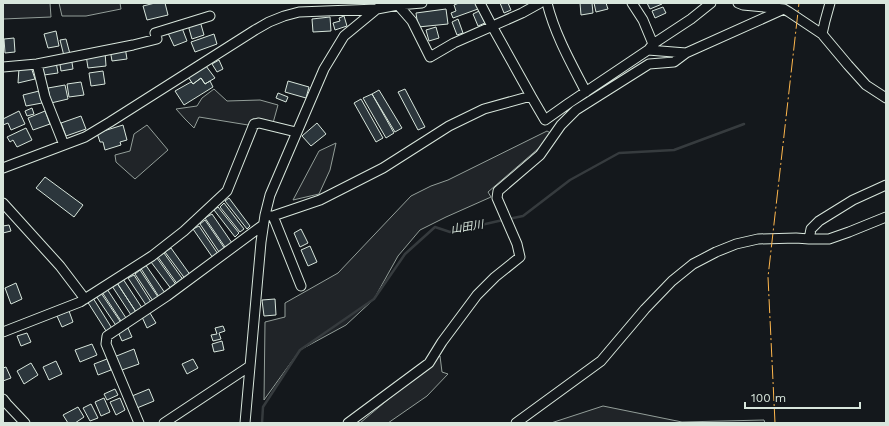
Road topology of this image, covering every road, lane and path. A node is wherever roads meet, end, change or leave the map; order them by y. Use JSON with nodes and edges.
{"nodes":[{"id":1,"x":422,"y":3,"type":"edge"},
{"id":2,"x":480,"y":3,"type":"edge"},
{"id":3,"x":540,"y":3,"type":"edge"},
{"id":4,"x":547,"y":3,"type":"edge"},
{"id":5,"x":632,"y":3,"type":"edge"},
{"id":6,"x":711,"y":3,"type":"edge"},
{"id":7,"x":738,"y":3,"type":"edge"},
{"id":8,"x":830,"y":3,"type":"edge"},
{"id":9,"x":398,"y":5,"type":"junction"},
{"id":10,"x":380,"y":6,"type":"edge"},
{"id":11,"x":784,"y":9,"type":"junction"},
{"id":12,"x":210,"y":16,"type":"dead end"},
{"id":13,"x":492,"y":26,"type":"junction"},
{"id":14,"x":822,"y":34,"type":"junction"},
{"id":15,"x":651,"y":47,"type":"junction"},
{"id":16,"x":686,"y":53,"type":"junction"},
{"id":17,"x":37,"y":64,"type":"junction"},
{"id":18,"x":3,"y":67,"type":"edge"},
{"id":19,"x":586,"y":92,"type":"junction"},
{"id":20,"x":531,"y":96,"type":"junction"},
{"id":21,"x":886,"y":98,"type":"edge"},
{"id":22,"x":296,"y":132,"type":"junction"},
{"id":23,"x":64,"y":145,"type":"junction"},
{"id":24,"x":3,"y":168,"type":"edge"},
{"id":25,"x":886,"y":185,"type":"edge"},
{"id":26,"x":3,"y":203,"type":"edge"},
{"id":27,"x":269,"y":215,"type":"junction"},
{"id":28,"x":886,"y":217,"type":"edge"},
{"id":29,"x":263,"y":225,"type":"junction"},
{"id":30,"x":809,"y":239,"type":"junction"},
{"id":31,"x":301,"y":286,"type":"dead end"},
{"id":32,"x":85,"y":299,"type":"junction"},
{"id":33,"x":3,"y":332,"type":"edge"},
{"id":34,"x":250,"y":366,"type":"junction"},
{"id":35,"x":3,"y":399,"type":"edge"},
{"id":36,"x":26,"y":423,"type":"edge"},
{"id":37,"x":139,"y":423,"type":"edge"},
{"id":38,"x":164,"y":423,"type":"edge"},
{"id":39,"x":246,"y":423,"type":"edge"},
{"id":40,"x":348,"y":423,"type":"edge"},
{"id":41,"x":516,"y":423,"type":"edge"}],
"edges":[{"from":1,"to":9,"type":"street"},
{"from":2,"to":13,"type":"street"},
{"from":3,"to":13,"type":"street"},
{"from":4,"to":19,"type":"street"},
{"from":5,"to":15,"type":"street"},
{"from":6,"to":15,"type":"street"},
{"from":7,"to":11,"type":"street"},
{"from":8,"to":14,"type":"street"},
{"from":9,"to":10,"type":"street"},
{"from":9,"to":13,"type":"street"},
{"from":10,"to":22,"type":"street"},
{"from":10,"to":23,"type":"street"},
{"from":11,"to":14,"type":"street"},
{"from":11,"to":16,"type":"street"},
{"from":12,"to":17,"type":"street"},
{"from":13,"to":20,"type":"street"},
{"from":14,"to":21,"type":"street"},
{"from":15,"to":16,"type":"street"},
{"from":15,"to":19,"type":"street"},
{"from":16,"to":40,"type":"street"},
{"from":17,"to":18,"type":"street"},
{"from":17,"to":23,"type":"street"},
{"from":19,"to":20,"type":"street"},
{"from":20,"to":27,"type":"street"},
{"from":22,"to":27,"type":"street"},
{"from":22,"to":32,"type":"street"},
{"from":23,"to":24,"type":"street"},
{"from":25,"to":30,"type":"street"},
{"from":26,"to":32,"type":"street"},
{"from":27,"to":29,"type":"street"},
{"from":27,"to":31,"type":"street"},
{"from":28,"to":30,"type":"street"},
{"from":29,"to":34,"type":"street"},
{"from":29,"to":37,"type":"street"},
{"from":30,"to":41,"type":"street"},
{"from":32,"to":33,"type":"street"},
{"from":34,"to":38,"type":"street"},
{"from":34,"to":39,"type":"street"},
{"from":35,"to":36,"type":"street"}]}
